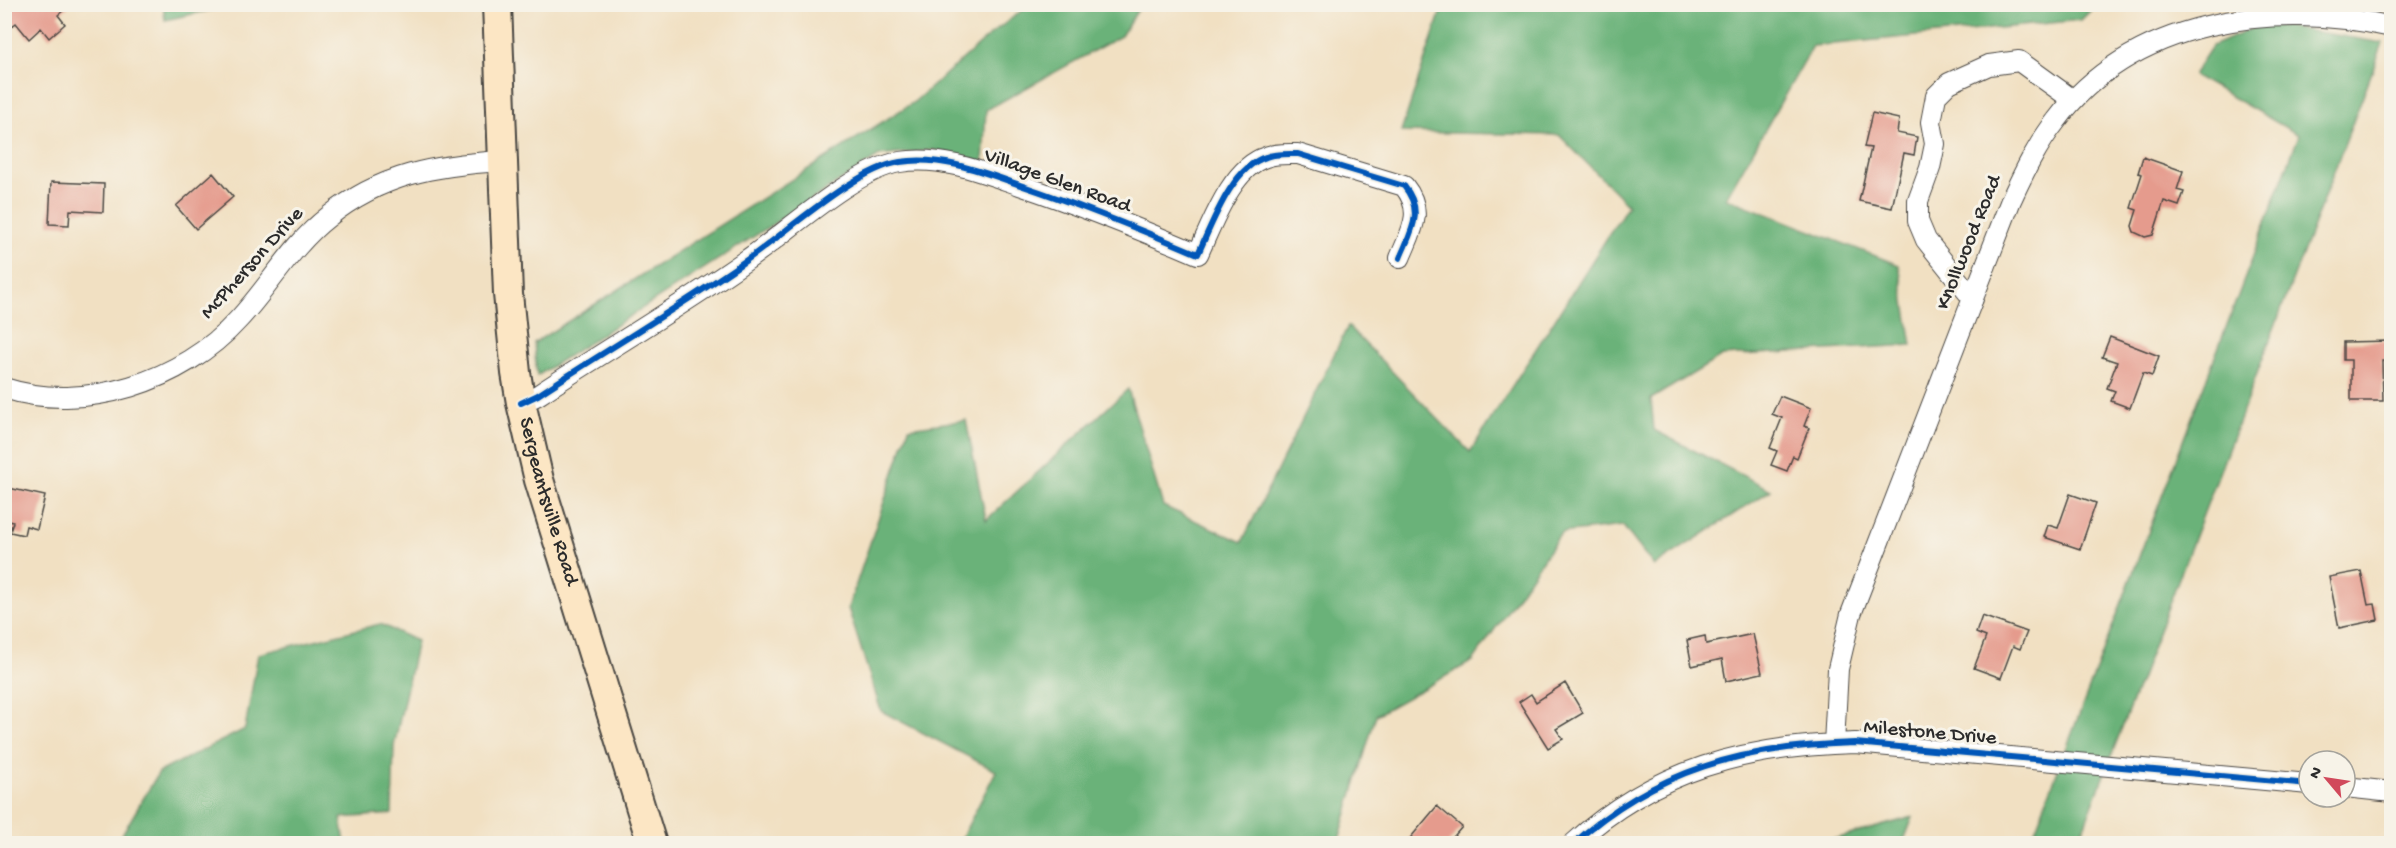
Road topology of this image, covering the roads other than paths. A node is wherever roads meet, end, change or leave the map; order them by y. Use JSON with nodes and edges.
{"nodes":[{"id":1,"x":497,"y":4,"type":"edge"},
{"id":2,"x":2391,"y":27,"type":"edge"},
{"id":3,"x":2073,"y":100,"type":"junction"},
{"id":4,"x":502,"y":160,"type":"junction"},
{"id":5,"x":1400,"y":258,"type":"dead end"},
{"id":6,"x":1973,"y":298,"type":"junction"},
{"id":7,"x":4,"y":388,"type":"edge"},
{"id":8,"x":521,"y":403,"type":"junction"},
{"id":9,"x":1834,"y":744,"type":"junction"},
{"id":10,"x":2297,"y":783,"type":"edge"},
{"id":11,"x":2357,"y":788,"type":"edge"},
{"id":12,"x":2391,"y":792,"type":"edge"},
{"id":13,"x":652,"y":843,"type":"edge"},
{"id":14,"x":1573,"y":843,"type":"edge"}],
"edges":[{"from":1,"to":4,"type":"main road","name":"Sergeantsville Road"},
{"from":2,"to":3,"type":"street","name":"Knollwood Road"},
{"from":3,"to":6,"type":"street","name":"Knollwood Road"},
{"from":3,"to":6,"type":"street"},
{"from":4,"to":7,"type":"street","name":"McPherson Drive"},
{"from":4,"to":8,"type":"main road","name":"Sergeantsville Road"},
{"from":5,"to":8,"type":"street","name":"Village Glen Road"},
{"from":6,"to":9,"type":"street","name":"Knollwood Road"},
{"from":8,"to":13,"type":"main road","name":"Sergeantsville Road"},
{"from":9,"to":10,"type":"street","name":"Milestone Drive"},
{"from":9,"to":14,"type":"street","name":"Milestone Drive"},
{"from":11,"to":12,"type":"street"}]}
